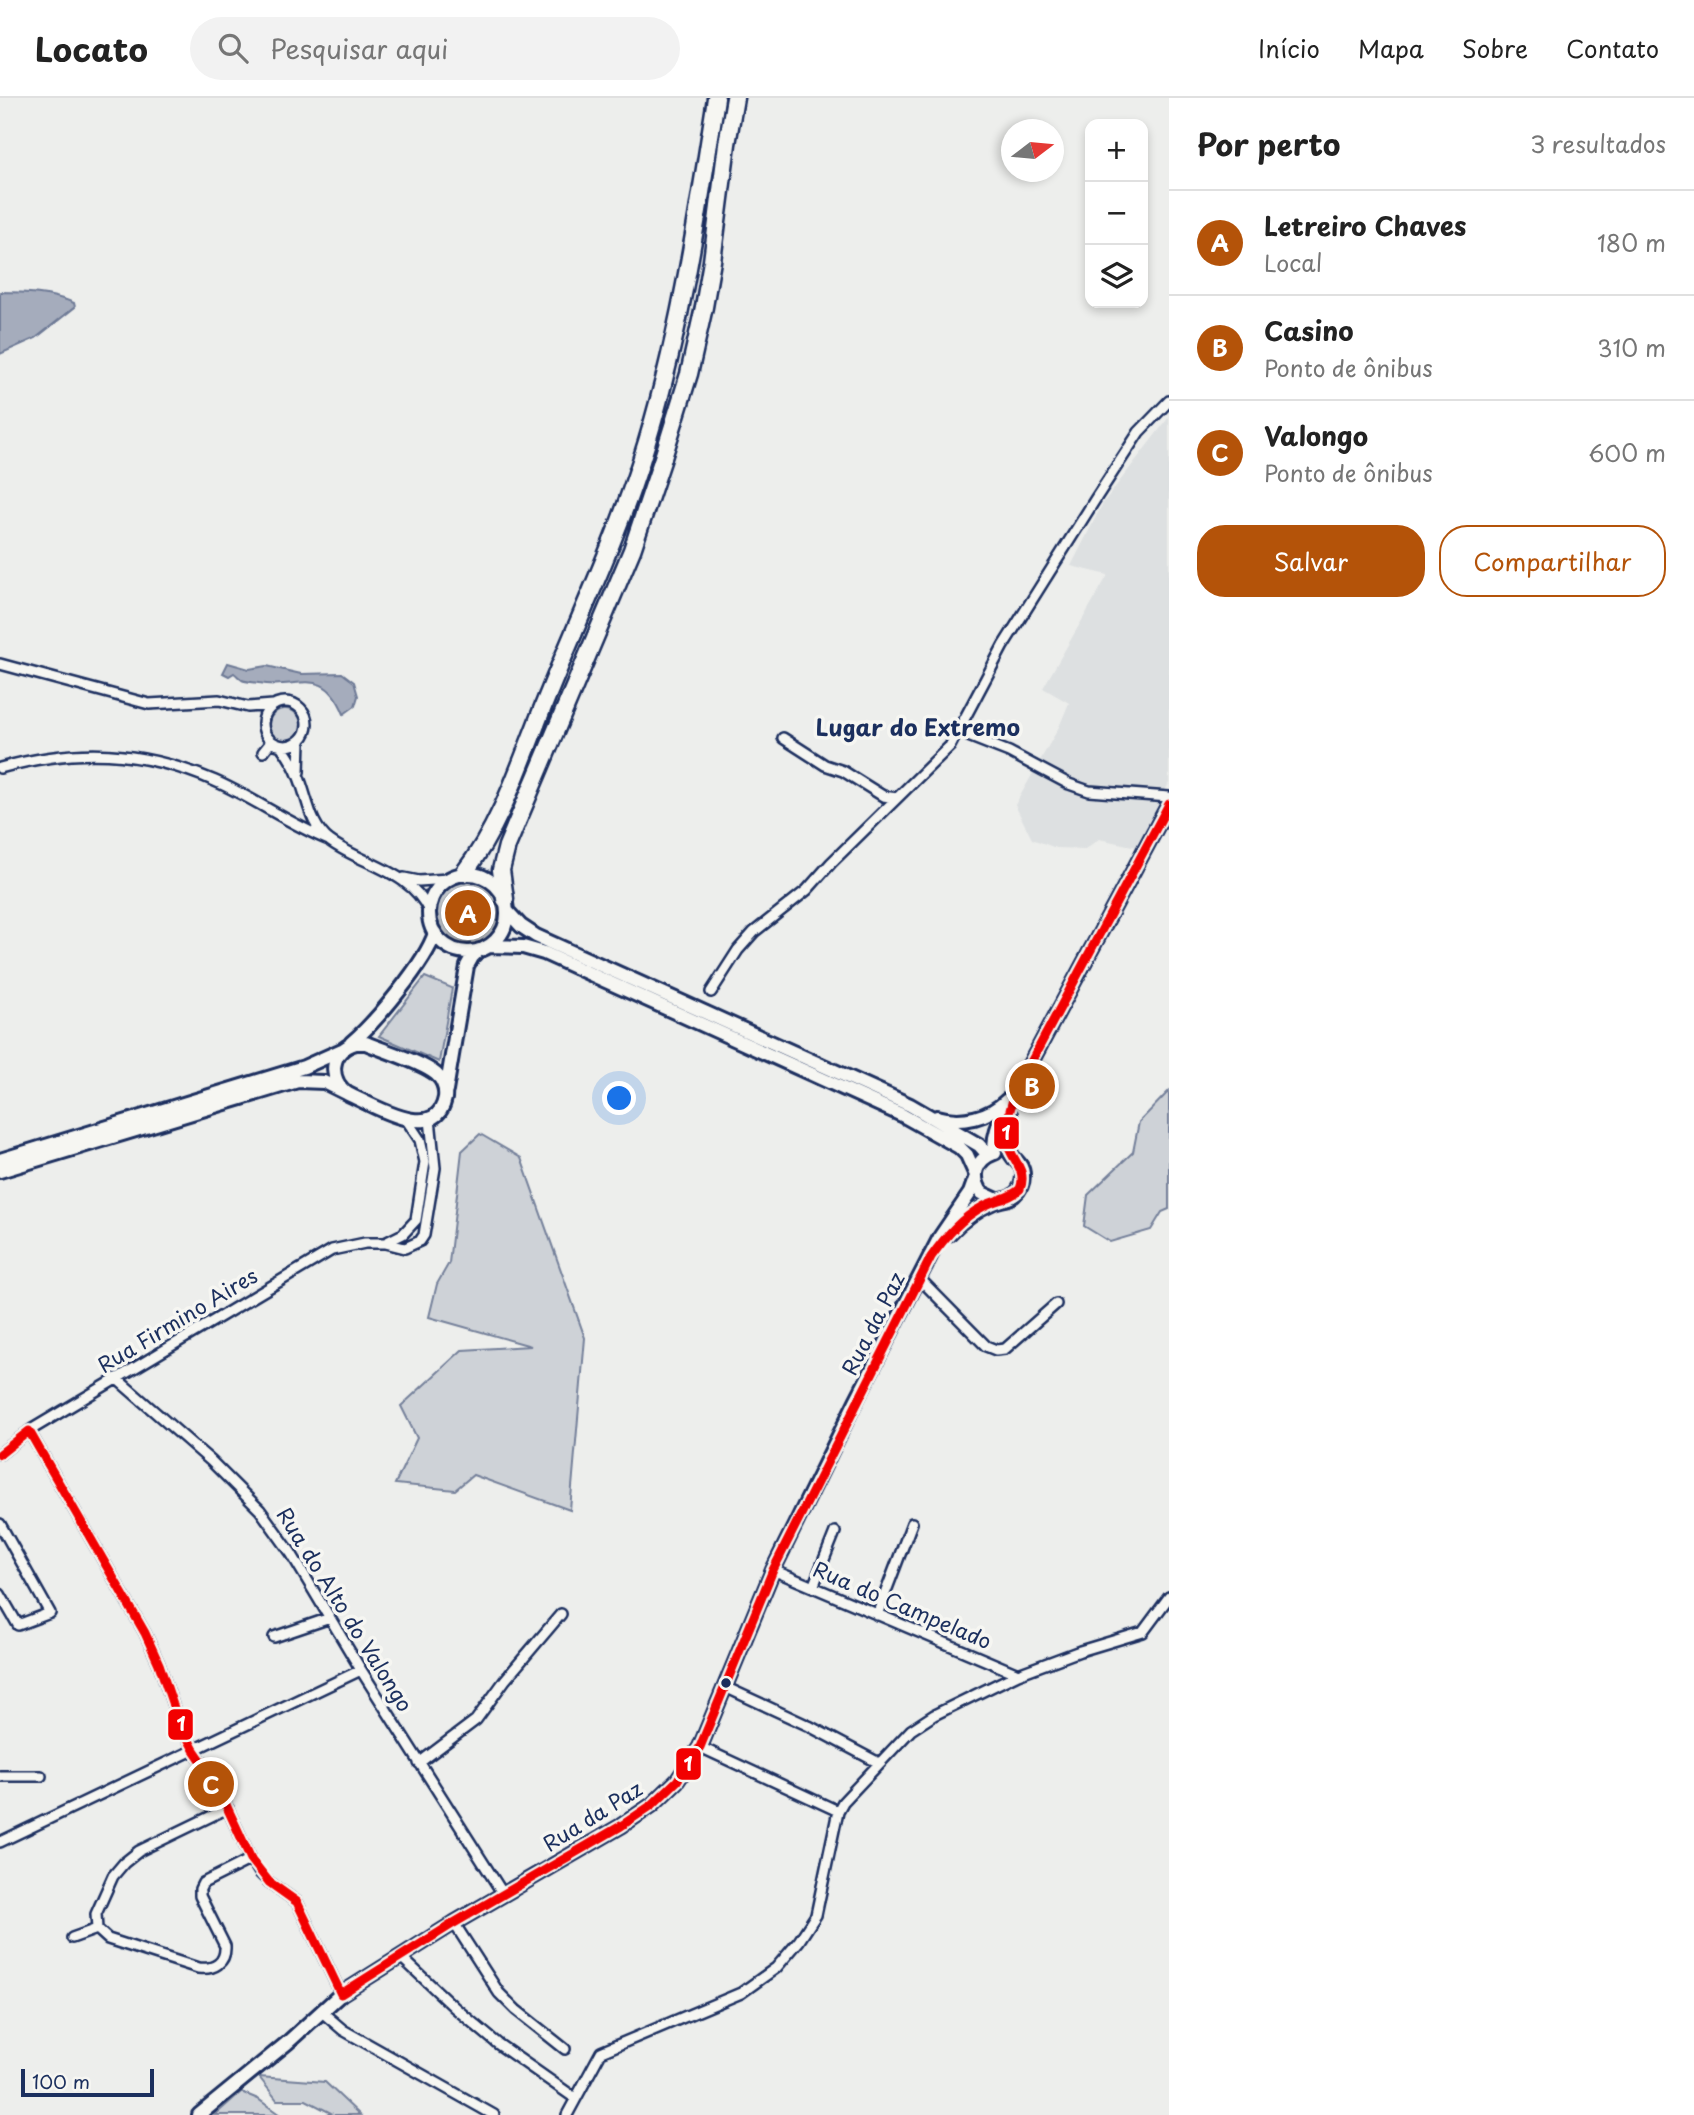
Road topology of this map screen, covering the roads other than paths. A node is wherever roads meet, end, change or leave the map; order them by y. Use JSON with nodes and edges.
{"nodes":[{"id":1,"x":716,"y":98,"type":"edge"},
{"id":2,"x":729,"y":98,"type":"edge"},
{"id":3,"x":735,"y":98,"type":"edge"},
{"id":4,"x":727,"y":144,"type":"junction"},
{"id":5,"x":1169,"y":401,"type":"edge"},
{"id":6,"x":0,"y":664,"type":"edge"},
{"id":7,"x":273,"y":705,"type":"junction"},
{"id":8,"x":248,"y":707,"type":"junction"},
{"id":9,"x":263,"y":729,"type":"junction"},
{"id":10,"x":958,"y":732,"type":"junction"},
{"id":11,"x":783,"y":738,"type":"dead end"},
{"id":12,"x":300,"y":741,"type":"junction"},
{"id":13,"x":271,"y":742,"type":"junction"},
{"id":14,"x":282,"y":747,"type":"junction"},
{"id":15,"x":263,"y":752,"type":"dead end"},
{"id":16,"x":0,"y":768,"type":"edge"},
{"id":17,"x":299,"y":777,"type":"junction"},
{"id":18,"x":1169,"y":797,"type":"edge"},
{"id":19,"x":897,"y":798,"type":"junction"},
{"id":20,"x":1169,"y":804,"type":"edge"},
{"id":21,"x":329,"y":840,"type":"junction"},
{"id":22,"x":464,"y":873,"type":"junction"},
{"id":23,"x":399,"y":877,"type":"junction"},
{"id":24,"x":448,"y":879,"type":"junction"},
{"id":25,"x":507,"y":905,"type":"junction"},
{"id":26,"x":429,"y":911,"type":"junction"},
{"id":27,"x":435,"y":933,"type":"junction"},
{"id":28,"x":484,"y":948,"type":"junction"},
{"id":29,"x":711,"y":992,"type":"dead end"},
{"id":30,"x":346,"y":1047,"type":"junction"},
{"id":31,"x":1015,"y":1092,"type":"junction"},
{"id":32,"x":348,"y":1094,"type":"junction"},
{"id":33,"x":446,"y":1095,"type":"junction"},
{"id":34,"x":924,"y":1113,"type":"junction"},
{"id":35,"x":406,"y":1119,"type":"junction"},
{"id":36,"x":430,"y":1119,"type":"junction"},
{"id":37,"x":992,"y":1154,"type":"junction"},
{"id":38,"x":1012,"y":1156,"type":"junction"},
{"id":39,"x":0,"y":1160,"type":"edge"},
{"id":40,"x":0,"y":1171,"type":"edge"},
{"id":41,"x":975,"y":1176,"type":"junction"},
{"id":42,"x":997,"y":1200,"type":"junction"},
{"id":43,"x":385,"y":1243,"type":"junction"},
{"id":44,"x":931,"y":1256,"type":"junction"},
{"id":45,"x":920,"y":1279,"type":"junction"},
{"id":46,"x":1056,"y":1304,"type":"dead end"},
{"id":47,"x":116,"y":1378,"type":"junction"},
{"id":48,"x":29,"y":1431,"type":"junction"},
{"id":49,"x":0,"y":1454,"type":"edge"},
{"id":50,"x":912,"y":1522,"type":"dead end"},
{"id":51,"x":0,"y":1524,"type":"edge"},
{"id":52,"x":835,"y":1532,"type":"dead end"},
{"id":53,"x":773,"y":1570,"type":"junction"},
{"id":54,"x":813,"y":1587,"type":"junction"},
{"id":55,"x":0,"y":1594,"type":"edge"},
{"id":56,"x":1169,"y":1598,"type":"edge"},
{"id":57,"x":561,"y":1614,"type":"dead end"},
{"id":58,"x":877,"y":1615,"type":"junction"},
{"id":59,"x":330,"y":1618,"type":"junction"},
{"id":60,"x":274,"y":1637,"type":"dead end"},
{"id":61,"x":360,"y":1670,"type":"junction"},
{"id":62,"x":1018,"y":1674,"type":"junction"},
{"id":63,"x":725,"y":1687,"type":"junction"},
{"id":64,"x":700,"y":1747,"type":"junction"},
{"id":65,"x":194,"y":1750,"type":"junction"},
{"id":66,"x":419,"y":1763,"type":"junction"},
{"id":67,"x":879,"y":1763,"type":"junction"},
{"id":68,"x":0,"y":1776,"type":"edge"},
{"id":69,"x":41,"y":1776,"type":"dead end"},
{"id":70,"x":228,"y":1808,"type":"junction"},
{"id":71,"x":838,"y":1811,"type":"junction"},
{"id":72,"x":0,"y":1842,"type":"edge"},
{"id":73,"x":251,"y":1859,"type":"junction"},
{"id":74,"x":503,"y":1894,"type":"junction"},
{"id":75,"x":454,"y":1923,"type":"junction"},
{"id":76,"x":97,"y":1928,"type":"junction"},
{"id":77,"x":72,"y":1938,"type":"dead end"},
{"id":78,"x":400,"y":1956,"type":"junction"},
{"id":79,"x":341,"y":1994,"type":"junction"},
{"id":80,"x":322,"y":2012,"type":"junction"},
{"id":81,"x":565,"y":2049,"type":"dead end"},
{"id":82,"x":575,"y":2098,"type":"junction"},
{"id":83,"x":200,"y":2115,"type":"edge"},
{"id":84,"x":494,"y":2115,"type":"edge"},
{"id":85,"x":567,"y":2115,"type":"edge"}],
"edges":[{"from":1,"to":22,"type":"highway"},
{"from":2,"to":4,"type":"highway"},
{"from":3,"to":4,"type":"highway"},
{"from":4,"to":25,"type":"highway"},
{"from":5,"to":10,"type":"street"},
{"from":6,"to":8,"type":"street"},
{"from":7,"to":8,"type":"street"},
{"from":7,"to":9,"type":"street"},
{"from":7,"to":12,"type":"street"},
{"from":8,"to":9,"type":"street"},
{"from":9,"to":13,"type":"street"},
{"from":10,"to":18,"type":"street"},
{"from":10,"to":19,"type":"street"},
{"from":11,"to":19,"type":"street"},
{"from":12,"to":14,"type":"street"},
{"from":12,"to":17,"type":"street"},
{"from":13,"to":14,"type":"street"},
{"from":13,"to":15,"type":"street"},
{"from":14,"to":17,"type":"street"},
{"from":16,"to":21,"type":"street"},
{"from":17,"to":21,"type":"street"},
{"from":19,"to":29,"type":"street"},
{"from":20,"to":31,"type":"main road"},
{"from":21,"to":23,"type":"street"},
{"from":22,"to":24,"type":"main road"},
{"from":22,"to":25,"type":"main road"},
{"from":23,"to":24,"type":"street"},
{"from":23,"to":26,"type":"street"},
{"from":24,"to":26,"type":"main road"},
{"from":25,"to":28,"type":"main road"},
{"from":25,"to":34,"type":"main road"},
{"from":26,"to":27,"type":"main road"},
{"from":27,"to":28,"type":"main road"},
{"from":27,"to":30,"type":"main road"},
{"from":28,"to":33,"type":"main road"},
{"from":28,"to":41,"type":"main road"},
{"from":30,"to":32,"type":"main road"},
{"from":30,"to":33,"type":"main road"},
{"from":30,"to":39,"type":"main road"},
{"from":31,"to":34,"type":"main road"},
{"from":31,"to":37,"type":"main road"},
{"from":31,"to":38,"type":"main road"},
{"from":32,"to":35,"type":"main road"},
{"from":32,"to":40,"type":"main road"},
{"from":33,"to":36,"type":"main road"},
{"from":34,"to":37,"type":"main road"},
{"from":35,"to":36,"type":"main road"},
{"from":35,"to":43,"type":"street"},
{"from":36,"to":43,"type":"street","name":"Rua Firmino Aires"},
{"from":37,"to":38,"type":"main road"},
{"from":37,"to":41,"type":"main road"},
{"from":38,"to":42,"type":"main road"},
{"from":41,"to":42,"type":"main road"},
{"from":41,"to":44,"type":"main road"},
{"from":42,"to":44,"type":"main road"},
{"from":43,"to":47,"type":"street","name":"Rua Firmino Aires"},
{"from":44,"to":45,"type":"main road","name":"Rua da Paz"},
{"from":45,"to":46,"type":"street"},
{"from":45,"to":53,"type":"main road","name":"Rua da Paz"},
{"from":47,"to":48,"type":"street","name":"Rua Firmino Aires"},
{"from":47,"to":59,"type":"street","name":"Rua do Alto do Valongo"},
{"from":48,"to":49,"type":"street","name":"Rua Firmino Aires"},
{"from":48,"to":65,"type":"street"},
{"from":50,"to":58,"type":"street"},
{"from":51,"to":55,"type":"street"},
{"from":52,"to":54,"type":"street"},
{"from":53,"to":54,"type":"street","name":"Rua do Campelado"},
{"from":53,"to":63,"type":"main road","name":"Rua da Paz"},
{"from":54,"to":58,"type":"street","name":"Rua do Campelado"},
{"from":56,"to":62,"type":"street"},
{"from":57,"to":66,"type":"street"},
{"from":58,"to":62,"type":"street","name":"Rua do Campelado"},
{"from":59,"to":60,"type":"street"},
{"from":59,"to":61,"type":"street","name":"Rua do Alto do Valongo"},
{"from":61,"to":65,"type":"street"},
{"from":61,"to":66,"type":"street","name":"Rua do Alto do Valongo"},
{"from":62,"to":67,"type":"street"},
{"from":63,"to":64,"type":"main road","name":"Rua da Paz"},
{"from":63,"to":67,"type":"street"},
{"from":64,"to":71,"type":"street"},
{"from":64,"to":74,"type":"main road","name":"Rua da Paz"},
{"from":65,"to":70,"type":"street"},
{"from":65,"to":72,"type":"street"},
{"from":66,"to":74,"type":"street","name":"Rua do Alto do Valongo"},
{"from":67,"to":71,"type":"street"},
{"from":68,"to":69,"type":"street"},
{"from":70,"to":73,"type":"street"},
{"from":70,"to":76,"type":"street"},
{"from":71,"to":82,"type":"street"},
{"from":73,"to":76,"type":"street"},
{"from":73,"to":79,"type":"street"},
{"from":74,"to":75,"type":"main road","name":"Rua da Paz"},
{"from":75,"to":78,"type":"main road","name":"Rua da Paz"},
{"from":75,"to":81,"type":"street"},
{"from":76,"to":77,"type":"street"},
{"from":78,"to":79,"type":"main road","name":"Rua da Paz"},
{"from":78,"to":82,"type":"street"},
{"from":79,"to":80,"type":"main road","name":"Rua da Paz"},
{"from":80,"to":83,"type":"main road","name":"Rua da Paz"},
{"from":80,"to":84,"type":"street"},
{"from":82,"to":85,"type":"street"}]}
